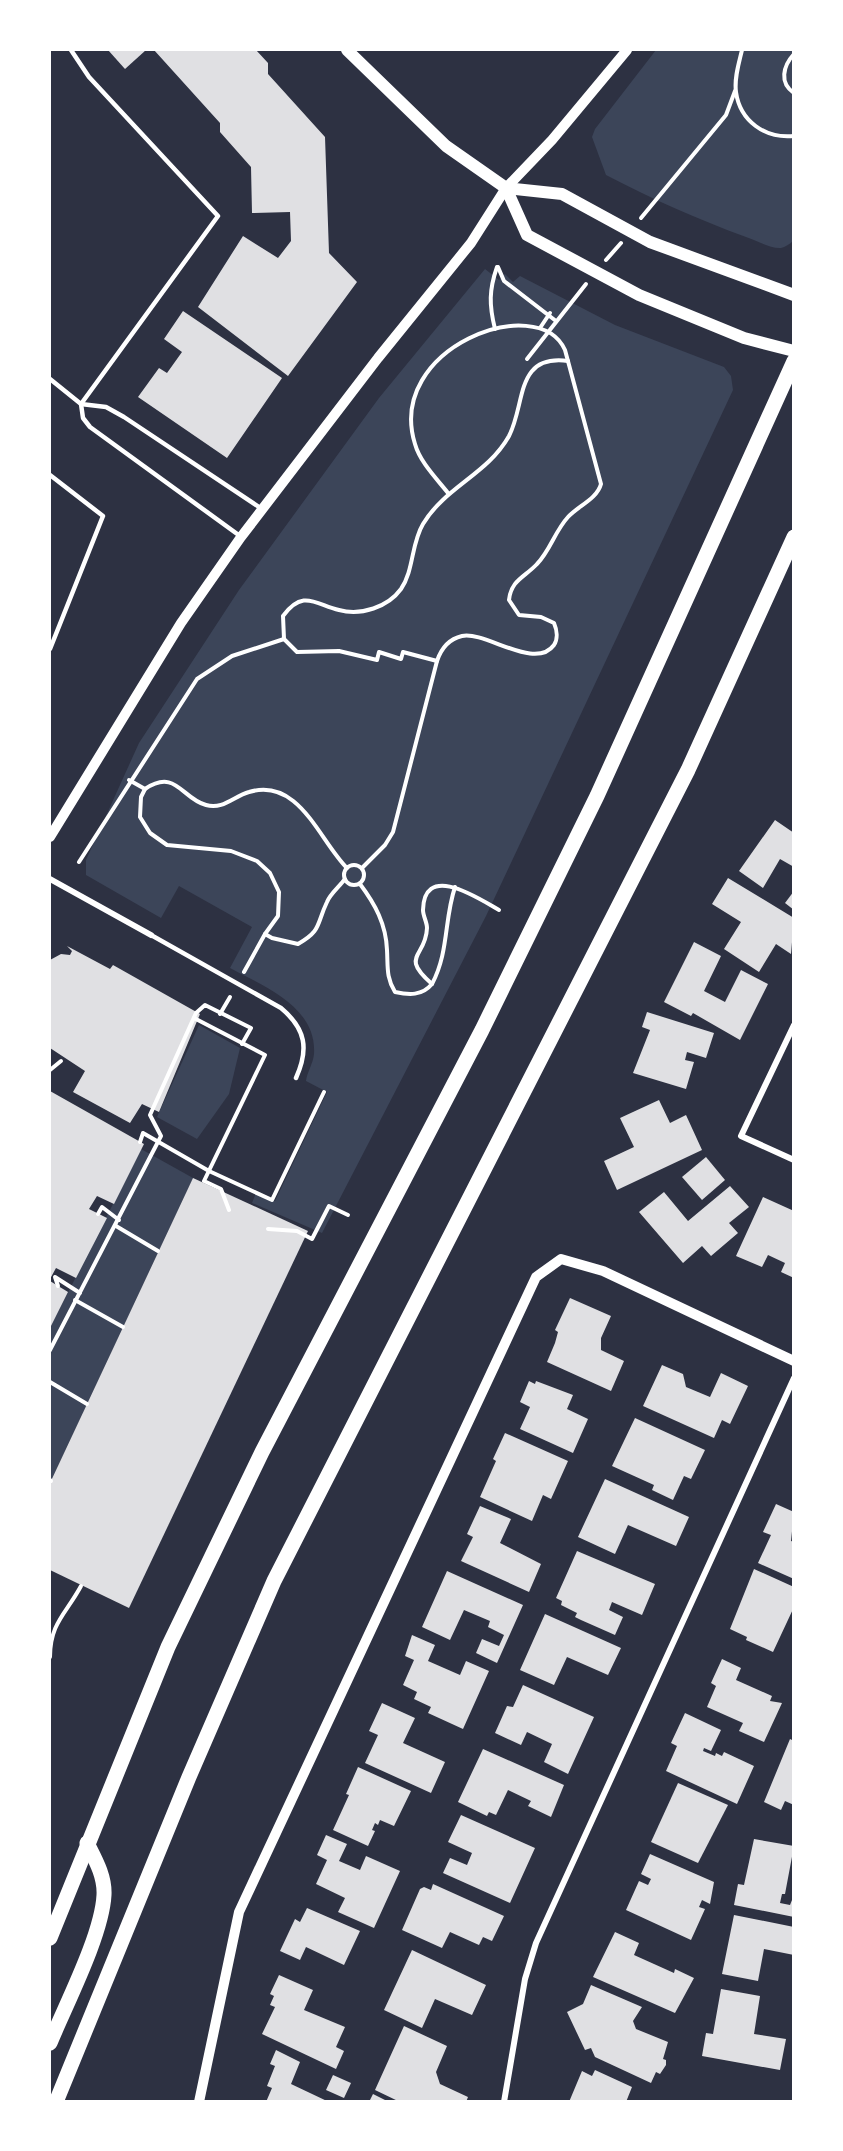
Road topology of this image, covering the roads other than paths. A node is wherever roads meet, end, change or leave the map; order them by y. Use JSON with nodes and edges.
{"nodes":[{"id":1,"x":71,"y":50,"type":"edge"},
{"id":2,"x":347,"y":50,"type":"edge"},
{"id":3,"x":627,"y":50,"type":"edge"},
{"id":4,"x":506,"y":188,"type":"junction"},
{"id":5,"x":794,"y":295,"type":"edge"},
{"id":6,"x":794,"y":351,"type":"edge"},
{"id":7,"x":794,"y":361,"type":"edge"},
{"id":8,"x":50,"y":379,"type":"edge"},
{"id":9,"x":81,"y":404,"type":"junction"},
{"id":10,"x":50,"y":475,"type":"edge"},
{"id":11,"x":262,"y":509,"type":"junction"},
{"id":12,"x":241,"y":537,"type":"junction"},
{"id":13,"x":794,"y":537,"type":"edge"},
{"id":14,"x":50,"y":649,"type":"edge"},
{"id":15,"x":50,"y":837,"type":"edge"},
{"id":16,"x":50,"y":879,"type":"edge"},
{"id":17,"x":151,"y":935,"type":"joint"},
{"id":18,"x":794,"y":1025,"type":"edge"},
{"id":19,"x":296,"y":1078,"type":"dead end"},
{"id":20,"x":794,"y":1160,"type":"edge"},
{"id":21,"x":794,"y":1360,"type":"edge"},
{"id":22,"x":794,"y":1378,"type":"edge"},
{"id":23,"x":87,"y":1843,"type":"junction"},
{"id":24,"x":50,"y":1938,"type":"edge"},
{"id":25,"x":50,"y":2043,"type":"edge"},
{"id":26,"x":56,"y":2102,"type":"edge"},
{"id":27,"x":199,"y":2102,"type":"edge"},
{"id":28,"x":504,"y":2102,"type":"edge"}],
"edges":[{"from":1,"to":9,"type":"lane"},
{"from":2,"to":4,"type":"main road"},
{"from":3,"to":4,"type":"street"},
{"from":4,"to":5,"type":"main road"},
{"from":4,"to":6,"type":"main road"},
{"from":4,"to":11,"type":"street"},
{"from":7,"to":23,"type":"main road"},
{"from":8,"to":9,"type":"lane"},
{"from":9,"to":11,"type":"lane"},
{"from":9,"to":12,"type":"lane"},
{"from":10,"to":14,"type":"lane"},
{"from":11,"to":12,"type":"street"},
{"from":12,"to":15,"type":"street"},
{"from":13,"to":26,"type":"main road"},
{"from":16,"to":17,"type":"street"},
{"from":17,"to":19,"type":"lane"},
{"from":18,"to":20,"type":"street"},
{"from":21,"to":27,"type":"street"},
{"from":22,"to":28,"type":"street"},
{"from":23,"to":24,"type":"main road"},
{"from":23,"to":25,"type":"main road"}]}
